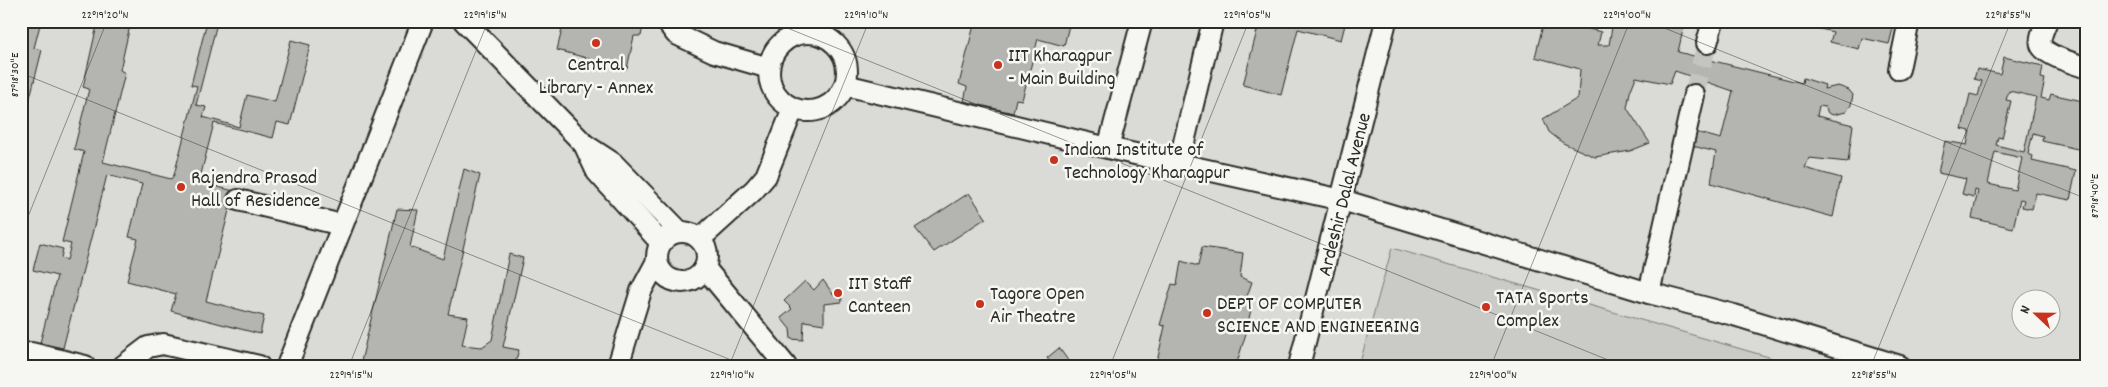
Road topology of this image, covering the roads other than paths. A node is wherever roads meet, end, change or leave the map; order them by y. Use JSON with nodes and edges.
{"nodes":[{"id":1,"x":423,"y":21,"type":"edge"},
{"id":2,"x":464,"y":21,"type":"edge"},
{"id":3,"x":666,"y":21,"type":"edge"},
{"id":4,"x":1142,"y":21,"type":"edge"},
{"id":5,"x":1213,"y":21,"type":"edge"},
{"id":6,"x":1386,"y":21,"type":"edge"},
{"id":7,"x":1713,"y":21,"type":"edge"},
{"id":8,"x":1909,"y":21,"type":"edge"},
{"id":9,"x":2046,"y":21,"type":"edge"},
{"id":10,"x":1707,"y":43,"type":"tunnel mouth"},
{"id":11,"x":769,"y":68,"type":"junction"},
{"id":12,"x":2087,"y":68,"type":"edge"},
{"id":13,"x":1899,"y":69,"type":"dead end"},
{"id":14,"x":845,"y":85,"type":"junction"},
{"id":15,"x":1694,"y":95,"type":"tunnel mouth"},
{"id":16,"x":792,"y":108,"type":"junction"},
{"id":17,"x":584,"y":144,"type":"junction"},
{"id":18,"x":1108,"y":148,"type":"junction"},
{"id":19,"x":1179,"y":163,"type":"junction"},
{"id":20,"x":238,"y":200,"type":"dead end"},
{"id":21,"x":1342,"y":200,"type":"junction"},
{"id":22,"x":342,"y":225,"type":"junction"},
{"id":23,"x":680,"y":232,"type":"junction"},
{"id":24,"x":700,"y":239,"type":"junction"},
{"id":25,"x":659,"y":252,"type":"junction"},
{"id":26,"x":705,"y":268,"type":"junction"},
{"id":27,"x":1649,"y":294,"type":"junction"},
{"id":28,"x":32,"y":353,"type":"dead end"},
{"id":29,"x":85,"y":366,"type":"edge"},
{"id":30,"x":123,"y":366,"type":"edge"},
{"id":31,"x":259,"y":366,"type":"edge"},
{"id":32,"x":287,"y":366,"type":"edge"},
{"id":33,"x":618,"y":366,"type":"edge"},
{"id":34,"x":786,"y":366,"type":"edge"},
{"id":35,"x":1299,"y":366,"type":"edge"},
{"id":36,"x":1900,"y":366,"type":"edge"}],
"edges":[{"from":1,"to":22,"type":"street"},
{"from":2,"to":17,"type":"street"},
{"from":3,"to":11,"type":"street"},
{"from":4,"to":18,"type":"street"},
{"from":5,"to":19,"type":"street"},
{"from":6,"to":21,"type":"street","name":"Ardeshir Dalal Avenue"},
{"from":7,"to":10,"type":"street"},
{"from":8,"to":13,"type":"street"},
{"from":9,"to":12,"type":"street"},
{"from":11,"to":14,"type":"street"},
{"from":11,"to":16,"type":"street"},
{"from":14,"to":16,"type":"street"},
{"from":14,"to":18,"type":"street"},
{"from":15,"to":27,"type":"street"},
{"from":16,"to":24,"type":"street"},
{"from":17,"to":23,"type":"street"},
{"from":17,"to":25,"type":"street"},
{"from":18,"to":19,"type":"street"},
{"from":19,"to":21,"type":"street"},
{"from":20,"to":22,"type":"street"},
{"from":21,"to":27,"type":"street"},
{"from":21,"to":35,"type":"street","name":"Ardeshir Dalal Avenue"},
{"from":22,"to":32,"type":"street"},
{"from":23,"to":24,"type":"street"},
{"from":23,"to":25,"type":"street"},
{"from":24,"to":26,"type":"street"},
{"from":25,"to":26,"type":"street"},
{"from":25,"to":33,"type":"street"},
{"from":26,"to":34,"type":"street"},
{"from":27,"to":36,"type":"street"},
{"from":28,"to":29,"type":"street"},
{"from":30,"to":31,"type":"street"}]}
